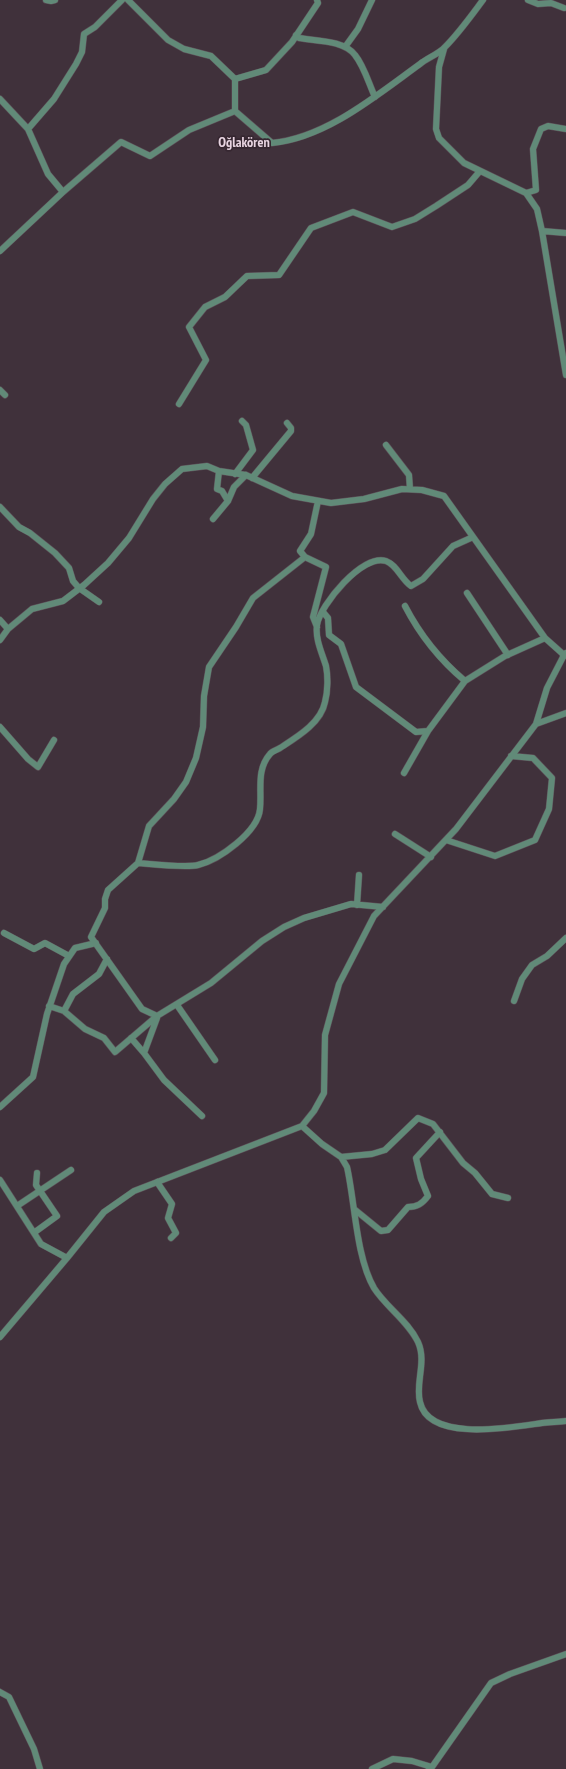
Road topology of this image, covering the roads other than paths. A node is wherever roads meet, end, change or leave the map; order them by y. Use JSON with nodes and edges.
{"nodes":[{"id":1,"x":46,"y":0,"type":"edge"},
{"id":2,"x":55,"y":0,"type":"edge"},
{"id":3,"x":122,"y":0,"type":"edge"},
{"id":4,"x":128,"y":0,"type":"edge"},
{"id":5,"x":317,"y":0,"type":"edge"},
{"id":6,"x":372,"y":0,"type":"edge"},
{"id":7,"x":483,"y":0,"type":"edge"},
{"id":8,"x":528,"y":0,"type":"edge"},
{"id":9,"x":565,"y":9,"type":"edge"},
{"id":10,"x":296,"y":35,"type":"junction"},
{"id":11,"x":345,"y":47,"type":"junction"},
{"id":12,"x":444,"y":49,"type":"junction"},
{"id":13,"x":235,"y":79,"type":"junction"},
{"id":14,"x":375,"y":97,"type":"junction"},
{"id":15,"x":0,"y":99,"type":"edge"},
{"id":16,"x":235,"y":111,"type":"junction"},
{"id":17,"x":28,"y":129,"type":"junction"},
{"id":18,"x":566,"y":129,"type":"edge"},
{"id":19,"x":480,"y":171,"type":"junction"},
{"id":20,"x":63,"y":192,"type":"junction"},
{"id":21,"x":526,"y":193,"type":"junction"},
{"id":22,"x":542,"y":231,"type":"junction"},
{"id":23,"x":566,"y":233,"type":"edge"},
{"id":24,"x":0,"y":251,"type":"edge"},
{"id":25,"x":566,"y":375,"type":"edge"},
{"id":26,"x":0,"y":390,"type":"edge"},
{"id":27,"x":5,"y":395,"type":"dead end"},
{"id":28,"x":179,"y":404,"type":"dead end"},
{"id":29,"x":242,"y":421,"type":"dead end"},
{"id":30,"x":287,"y":423,"type":"dead end"},
{"id":31,"x":386,"y":444,"type":"dead end"},
{"id":32,"x":219,"y":471,"type":"junction"},
{"id":33,"x":235,"y":474,"type":"junction"},
{"id":34,"x":246,"y":475,"type":"junction"},
{"id":35,"x":252,"y":478,"type":"junction"},
{"id":36,"x":410,"y":489,"type":"junction"},
{"id":37,"x":228,"y":501,"type":"junction"},
{"id":38,"x":318,"y":501,"type":"junction"},
{"id":39,"x":0,"y":507,"type":"edge"},
{"id":40,"x":212,"y":519,"type":"dead end"},
{"id":41,"x":473,"y":537,"type":"junction"},
{"id":42,"x":305,"y":557,"type":"junction"},
{"id":43,"x":80,"y":588,"type":"junction"},
{"id":44,"x":467,"y":593,"type":"dead end"},
{"id":45,"x":99,"y":602,"type":"dead end"},
{"id":46,"x":405,"y":606,"type":"dead end"},
{"id":47,"x":323,"y":612,"type":"junction"},
{"id":48,"x":0,"y":620,"type":"edge"},
{"id":49,"x":317,"y":627,"type":"junction"},
{"id":50,"x":8,"y":629,"type":"junction"},
{"id":51,"x":545,"y":638,"type":"junction"},
{"id":52,"x":0,"y":640,"type":"edge"},
{"id":53,"x":508,"y":655,"type":"junction"},
{"id":54,"x":565,"y":655,"type":"edge"},
{"id":55,"x":465,"y":681,"type":"junction"},
{"id":56,"x":566,"y":713,"type":"edge"},
{"id":57,"x":536,"y":724,"type":"junction"},
{"id":58,"x":0,"y":727,"type":"edge"},
{"id":59,"x":428,"y":731,"type":"junction"},
{"id":60,"x":54,"y":740,"type":"dead end"},
{"id":61,"x":511,"y":756,"type":"junction"},
{"id":62,"x":404,"y":774,"type":"dead end"},
{"id":63,"x":396,"y":834,"type":"dead end"},
{"id":64,"x":446,"y":840,"type":"junction"},
{"id":65,"x":431,"y":856,"type":"junction"},
{"id":66,"x":138,"y":863,"type":"junction"},
{"id":67,"x":359,"y":875,"type":"dead end"},
{"id":68,"x":357,"y":905,"type":"junction"},
{"id":69,"x":383,"y":907,"type":"junction"},
{"id":70,"x":4,"y":933,"type":"dead end"},
{"id":71,"x":566,"y":938,"type":"edge"},
{"id":72,"x":96,"y":943,"type":"junction"},
{"id":73,"x":69,"y":956,"type":"junction"},
{"id":74,"x":107,"y":959,"type":"junction"},
{"id":75,"x":514,"y":1001,"type":"dead end"},
{"id":76,"x":177,"y":1005,"type":"junction"},
{"id":77,"x":49,"y":1006,"type":"junction"},
{"id":78,"x":64,"y":1011,"type":"junction"},
{"id":79,"x":157,"y":1016,"type":"junction"},
{"id":80,"x":131,"y":1038,"type":"junction"},
{"id":81,"x":144,"y":1053,"type":"junction"},
{"id":82,"x":215,"y":1060,"type":"dead end"},
{"id":83,"x":0,"y":1107,"type":"edge"},
{"id":84,"x":202,"y":1116,"type":"dead end"},
{"id":85,"x":302,"y":1126,"type":"junction"},
{"id":86,"x":440,"y":1132,"type":"junction"},
{"id":87,"x":342,"y":1158,"type":"junction"},
{"id":88,"x":71,"y":1170,"type":"dead end"},
{"id":89,"x":37,"y":1173,"type":"dead end"},
{"id":90,"x":0,"y":1180,"type":"edge"},
{"id":91,"x":157,"y":1182,"type":"junction"},
{"id":92,"x":40,"y":1191,"type":"junction"},
{"id":93,"x":508,"y":1198,"type":"dead end"},
{"id":94,"x":17,"y":1206,"type":"junction"},
{"id":95,"x":354,"y":1208,"type":"junction"},
{"id":96,"x":35,"y":1232,"type":"junction"},
{"id":97,"x":171,"y":1238,"type":"dead end"},
{"id":98,"x":67,"y":1258,"type":"junction"},
{"id":99,"x":0,"y":1337,"type":"edge"},
{"id":100,"x":566,"y":1421,"type":"edge"},
{"id":101,"x":566,"y":1654,"type":"edge"},
{"id":102,"x":0,"y":1692,"type":"edge"},
{"id":103,"x":430,"y":1768,"type":"edge"},
{"id":104,"x":40,"y":1769,"type":"edge"},
{"id":105,"x":372,"y":1769,"type":"edge"}],
"edges":[{"from":1,"to":2,"type":"street"},
{"from":3,"to":17,"type":"street"},
{"from":4,"to":13,"type":"street"},
{"from":5,"to":10,"type":"street"},
{"from":6,"to":11,"type":"street"},
{"from":7,"to":12,"type":"street"},
{"from":8,"to":9,"type":"street"},
{"from":10,"to":11,"type":"street"},
{"from":10,"to":13,"type":"street"},
{"from":11,"to":14,"type":"street"},
{"from":12,"to":14,"type":"street"},
{"from":12,"to":19,"type":"street"},
{"from":13,"to":16,"type":"street"},
{"from":14,"to":16,"type":"street"},
{"from":15,"to":17,"type":"street"},
{"from":16,"to":20,"type":"street"},
{"from":17,"to":20,"type":"street"},
{"from":18,"to":21,"type":"street"},
{"from":19,"to":21,"type":"street"},
{"from":19,"to":28,"type":"street"},
{"from":20,"to":24,"type":"street"},
{"from":21,"to":22,"type":"street"},
{"from":22,"to":23,"type":"street"},
{"from":22,"to":25,"type":"street"},
{"from":26,"to":27,"type":"street"},
{"from":29,"to":33,"type":"street"},
{"from":30,"to":35,"type":"street"},
{"from":31,"to":36,"type":"street"},
{"from":32,"to":33,"type":"street"},
{"from":32,"to":37,"type":"street"},
{"from":32,"to":43,"type":"street"},
{"from":33,"to":34,"type":"street"},
{"from":34,"to":35,"type":"street"},
{"from":34,"to":37,"type":"street"},
{"from":35,"to":38,"type":"street"},
{"from":36,"to":38,"type":"street"},
{"from":36,"to":41,"type":"street"},
{"from":37,"to":40,"type":"street"},
{"from":38,"to":42,"type":"street"},
{"from":39,"to":43,"type":"street"},
{"from":41,"to":47,"type":"street"},
{"from":41,"to":51,"type":"street"},
{"from":42,"to":49,"type":"street"},
{"from":42,"to":66,"type":"street"},
{"from":43,"to":45,"type":"street"},
{"from":43,"to":50,"type":"street"},
{"from":44,"to":53,"type":"street"},
{"from":46,"to":55,"type":"street"},
{"from":47,"to":49,"type":"street"},
{"from":47,"to":59,"type":"street"},
{"from":48,"to":50,"type":"street"},
{"from":49,"to":66,"type":"street"},
{"from":50,"to":52,"type":"street"},
{"from":51,"to":53,"type":"street"},
{"from":51,"to":54,"type":"street"},
{"from":53,"to":55,"type":"street"},
{"from":54,"to":57,"type":"street"},
{"from":55,"to":59,"type":"street"},
{"from":56,"to":57,"type":"street"},
{"from":57,"to":61,"type":"street"},
{"from":58,"to":60,"type":"street"},
{"from":59,"to":62,"type":"street"},
{"from":61,"to":64,"type":"street"},
{"from":61,"to":64,"type":"street"},
{"from":63,"to":65,"type":"street"},
{"from":64,"to":65,"type":"street"},
{"from":65,"to":69,"type":"street"},
{"from":66,"to":72,"type":"street"},
{"from":67,"to":68,"type":"street"},
{"from":68,"to":69,"type":"street"},
{"from":68,"to":76,"type":"street"},
{"from":69,"to":85,"type":"street"},
{"from":70,"to":73,"type":"street"},
{"from":71,"to":75,"type":"street"},
{"from":72,"to":73,"type":"street"},
{"from":72,"to":74,"type":"street"},
{"from":73,"to":77,"type":"street"},
{"from":74,"to":78,"type":"street"},
{"from":74,"to":79,"type":"street"},
{"from":76,"to":79,"type":"street"},
{"from":76,"to":82,"type":"street"},
{"from":77,"to":78,"type":"street"},
{"from":77,"to":83,"type":"street"},
{"from":78,"to":80,"type":"street"},
{"from":79,"to":80,"type":"street"},
{"from":79,"to":81,"type":"street"},
{"from":80,"to":81,"type":"street"},
{"from":81,"to":84,"type":"street"},
{"from":85,"to":87,"type":"street"},
{"from":85,"to":91,"type":"street"},
{"from":86,"to":87,"type":"street"},
{"from":86,"to":93,"type":"street"},
{"from":86,"to":95,"type":"street"},
{"from":87,"to":95,"type":"street"},
{"from":88,"to":92,"type":"street"},
{"from":89,"to":92,"type":"street"},
{"from":90,"to":94,"type":"street"},
{"from":91,"to":97,"type":"street"},
{"from":91,"to":98,"type":"street"},
{"from":92,"to":94,"type":"street"},
{"from":92,"to":96,"type":"street"},
{"from":94,"to":96,"type":"street"},
{"from":95,"to":100,"type":"street"},
{"from":96,"to":98,"type":"street"},
{"from":98,"to":99,"type":"street"},
{"from":101,"to":103,"type":"street"},
{"from":102,"to":104,"type":"street"},
{"from":103,"to":105,"type":"street"}]}
